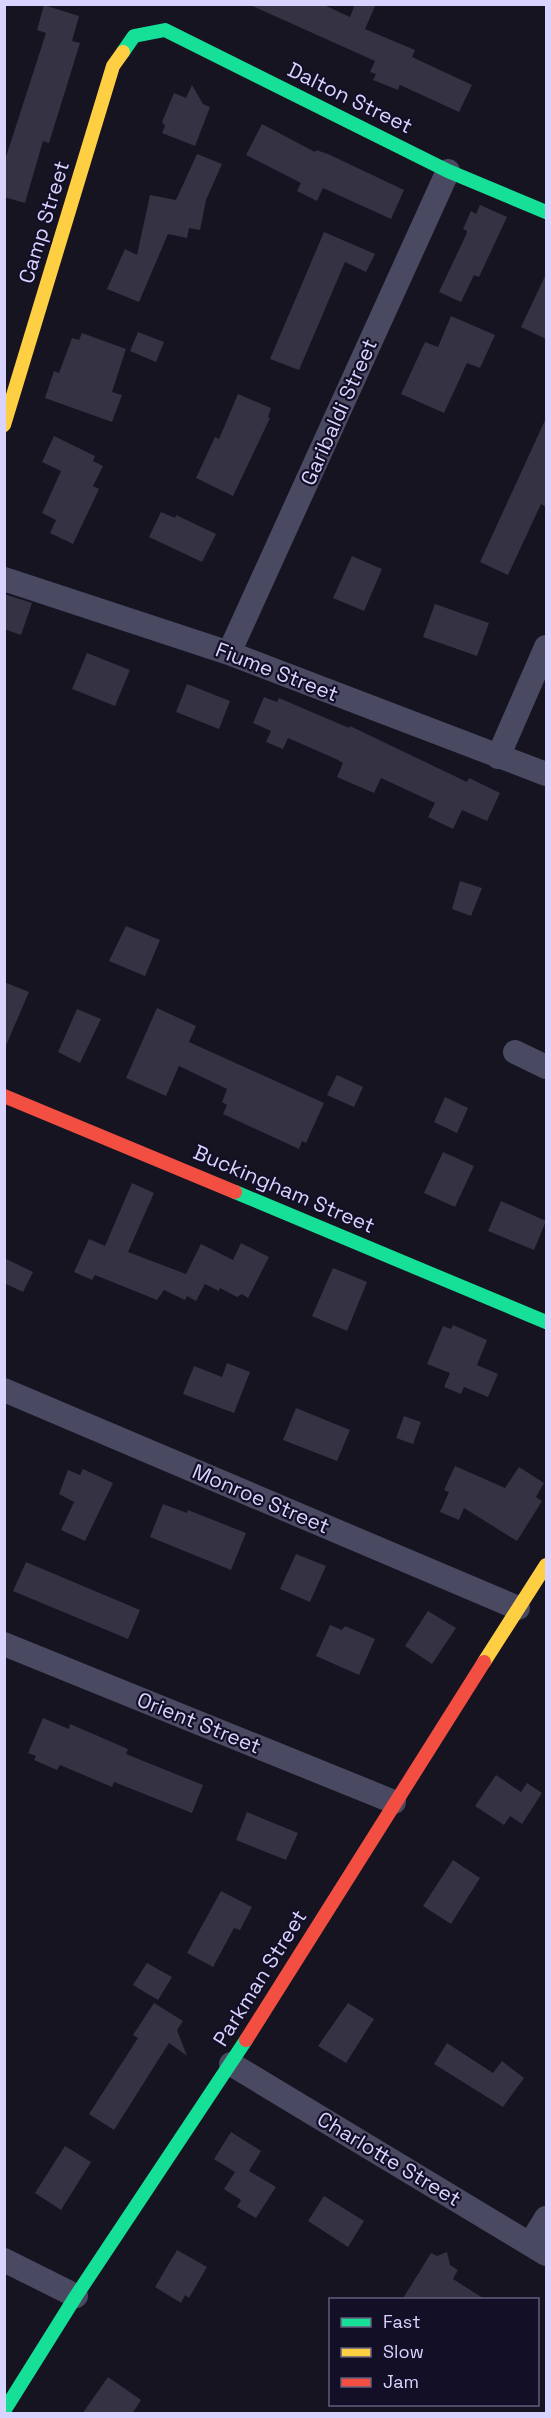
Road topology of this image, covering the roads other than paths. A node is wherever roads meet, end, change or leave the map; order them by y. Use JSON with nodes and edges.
{"nodes":[{"id":1,"x":134,"y":36,"type":"joint"},
{"id":2,"x":448,"y":171,"type":"junction"},
{"id":3,"x":546,"y":212,"type":"edge"},
{"id":4,"x":4,"y":425,"type":"edge"},
{"id":5,"x":4,"y":579,"type":"edge"},
{"id":6,"x":546,"y":647,"type":"edge"},
{"id":7,"x":229,"y":653,"type":"junction"},
{"id":8,"x":498,"y":757,"type":"junction"},
{"id":9,"x":546,"y":774,"type":"edge"},
{"id":10,"x":515,"y":1052,"type":"dead end"},
{"id":11,"x":546,"y":1067,"type":"edge"},
{"id":12,"x":4,"y":1096,"type":"edge"},
{"id":13,"x":546,"y":1322,"type":"edge"},
{"id":14,"x":4,"y":1390,"type":"edge"},
{"id":15,"x":546,"y":1565,"type":"edge"},
{"id":16,"x":518,"y":1608,"type":"junction"},
{"id":17,"x":4,"y":1644,"type":"edge"},
{"id":18,"x":394,"y":1802,"type":"junction"},
{"id":19,"x":231,"y":2064,"type":"junction"},
{"id":20,"x":546,"y":2218,"type":"edge"},
{"id":21,"x":538,"y":2249,"type":"edge"},
{"id":22,"x":4,"y":2260,"type":"edge"},
{"id":23,"x":76,"y":2296,"type":"junction"},
{"id":24,"x":4,"y":2411,"type":"edge"}],
"edges":[{"from":1,"to":2,"type":"street","name":"Dalton Street"},
{"from":1,"to":4,"type":"street","name":"Camp Street"},
{"from":2,"to":3,"type":"street","name":"Dalton Street"},
{"from":2,"to":7,"type":"street","name":"Garibaldi Street"},
{"from":5,"to":7,"type":"street","name":"Fiume Street"},
{"from":6,"to":8,"type":"street"},
{"from":7,"to":8,"type":"street","name":"Fiume Street"},
{"from":8,"to":9,"type":"street","name":"Fiume Street"},
{"from":10,"to":11,"type":"street"},
{"from":12,"to":13,"type":"street","name":"Buckingham Street"},
{"from":14,"to":16,"type":"street","name":"Monroe Street"},
{"from":15,"to":16,"type":"street","name":"Parkman Street"},
{"from":16,"to":18,"type":"street","name":"Parkman Street"},
{"from":17,"to":18,"type":"street","name":"Orient Street"},
{"from":18,"to":19,"type":"street","name":"Parkman Street"},
{"from":19,"to":21,"type":"street","name":"Charlotte Street"},
{"from":19,"to":23,"type":"street","name":"Parkman Street"},
{"from":20,"to":21,"type":"street"},
{"from":22,"to":23,"type":"street"},
{"from":23,"to":24,"type":"street","name":"Parkman Street"}]}
